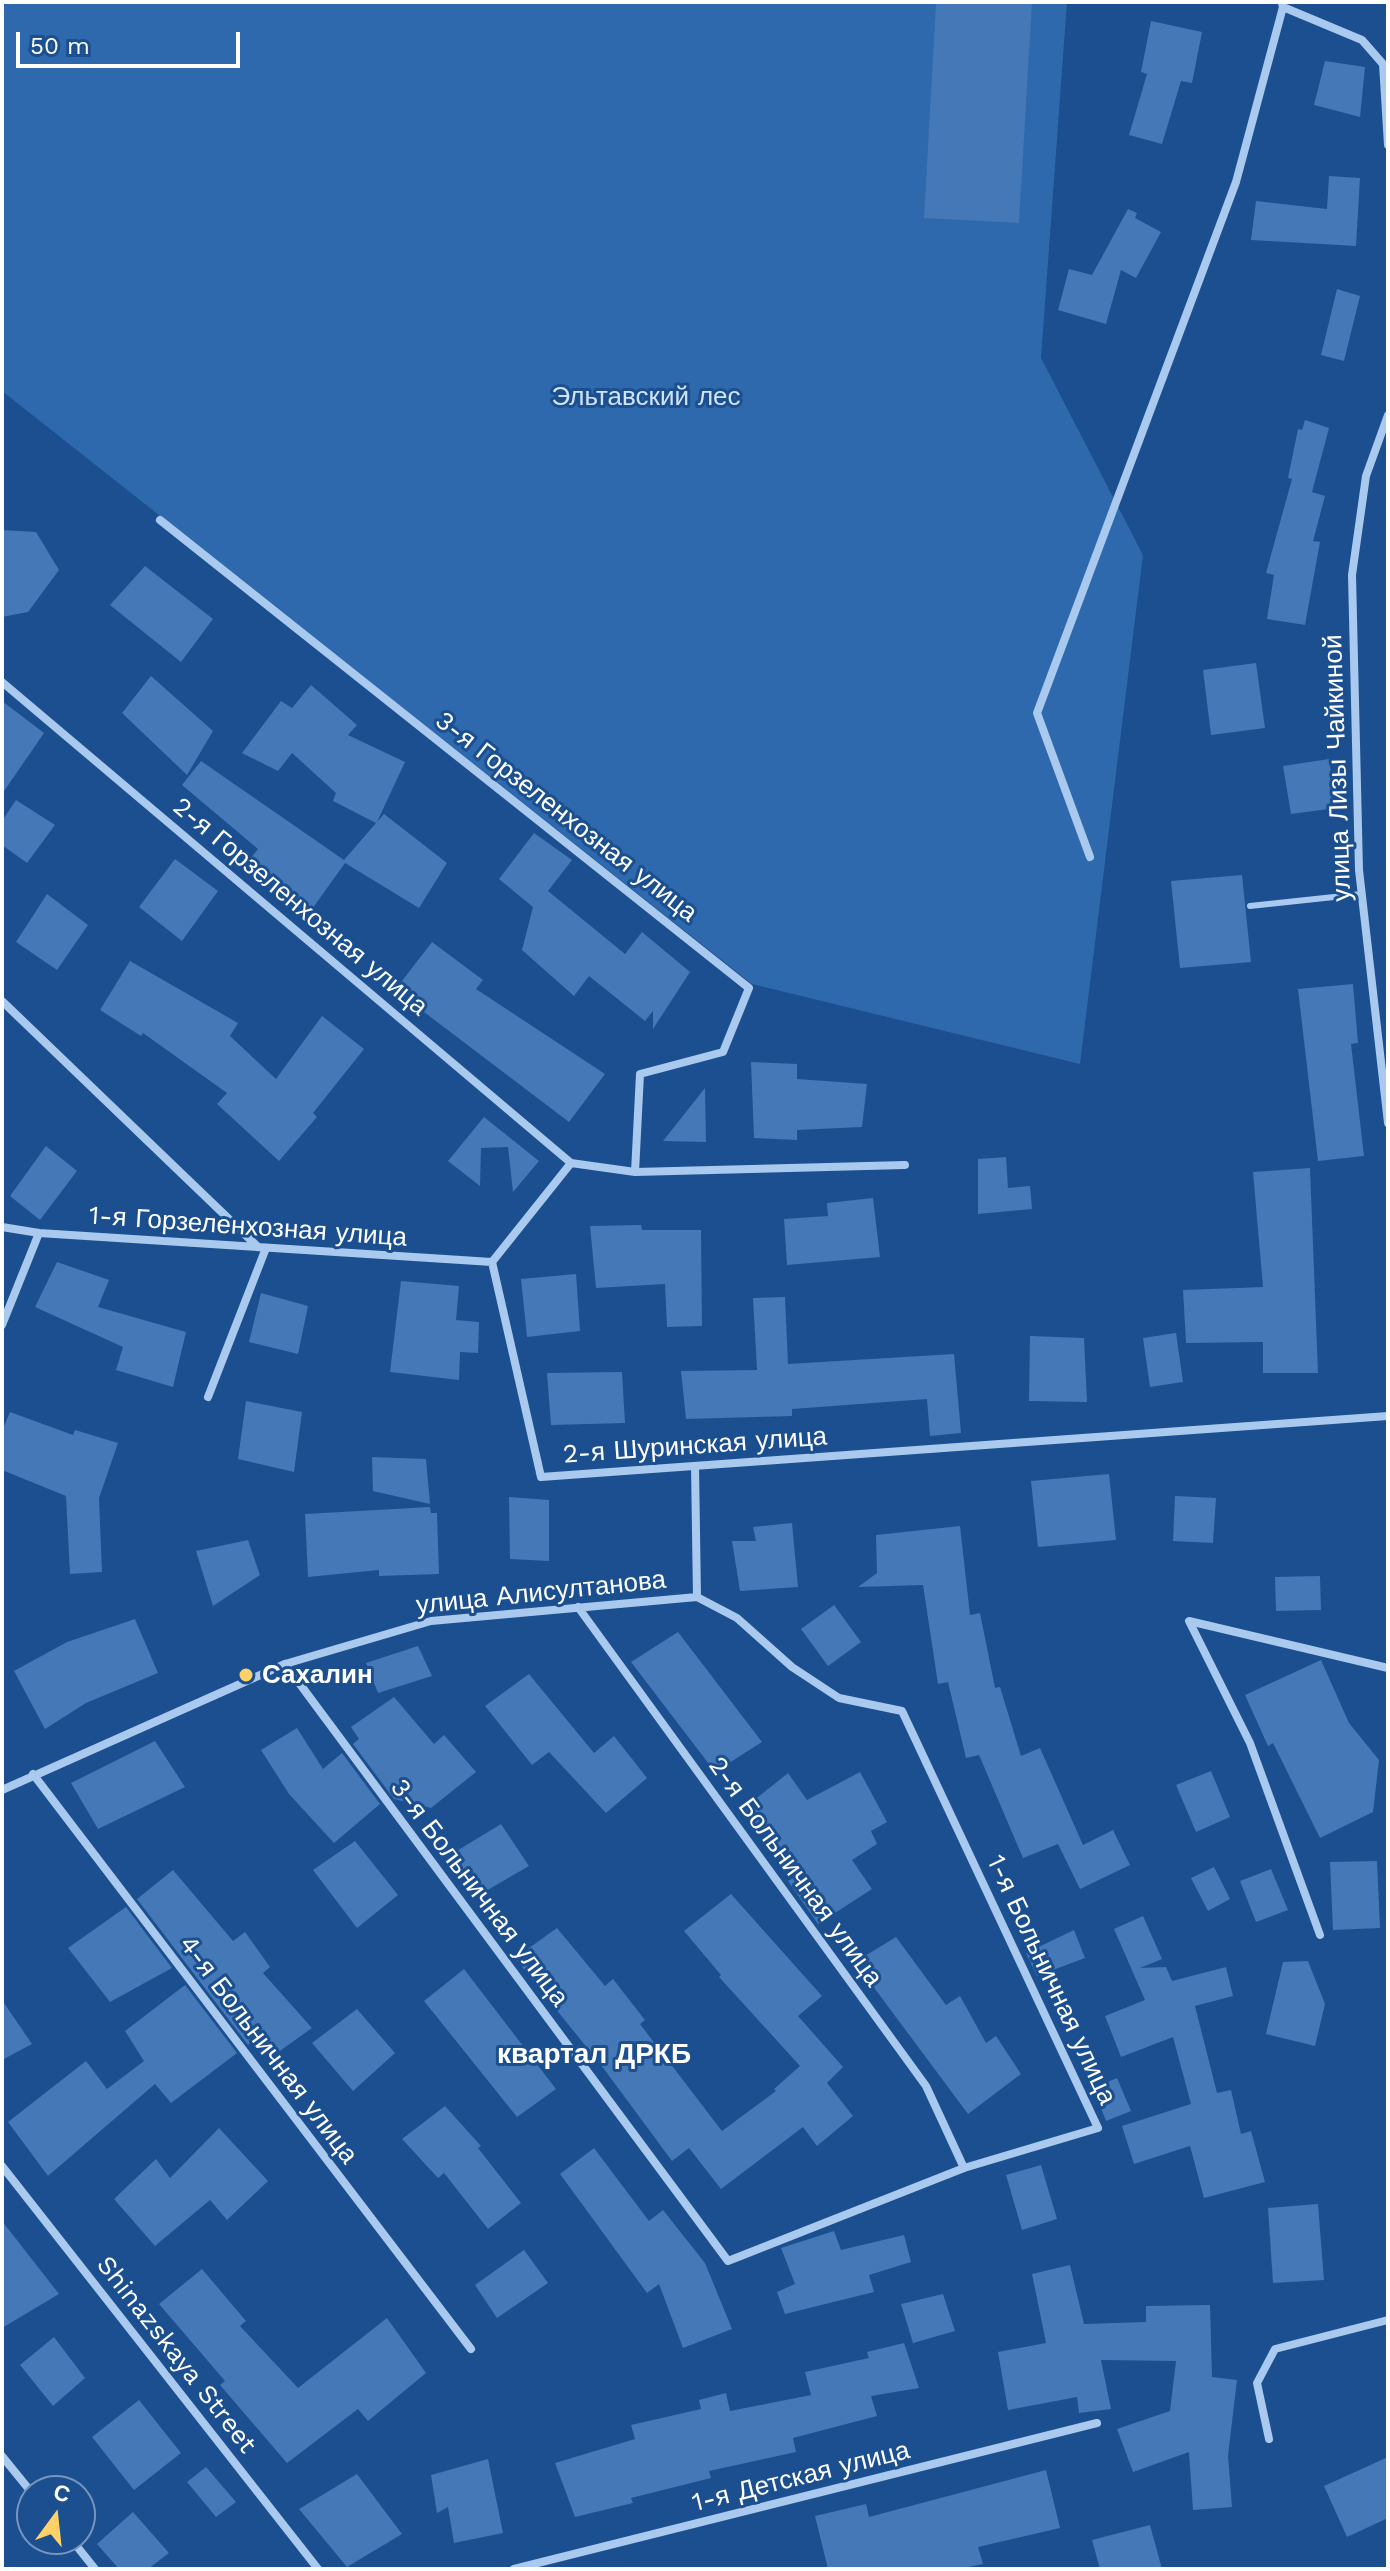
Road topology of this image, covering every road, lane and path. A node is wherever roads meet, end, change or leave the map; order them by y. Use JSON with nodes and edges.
{"nodes":[{"id":1,"x":1282,"y":5,"type":"edge"},
{"id":2,"x":1388,"y":145,"type":"edge"},
{"id":3,"x":1388,"y":415,"type":"edge"},
{"id":4,"x":160,"y":520,"type":"dead end"},
{"id":5,"x":2,"y":682,"type":"edge"},
{"id":6,"x":1090,"y":857,"type":"dead end"},
{"id":7,"x":1362,"y":894,"type":"junction"},
{"id":8,"x":1250,"y":906,"type":"dead end"},
{"id":9,"x":2,"y":1001,"type":"edge"},
{"id":10,"x":1388,"y":1123,"type":"edge"},
{"id":11,"x":571,"y":1163,"type":"junction"},
{"id":12,"x":905,"y":1165,"type":"dead end"},
{"id":13,"x":635,"y":1172,"type":"junction"},
{"id":14,"x":2,"y":1227,"type":"edge"},
{"id":15,"x":39,"y":1233,"type":"junction"},
{"id":16,"x":262,"y":1248,"type":"junction"},
{"id":17,"x":492,"y":1262,"type":"junction"},
{"id":18,"x":2,"y":1325,"type":"edge"},
{"id":19,"x":208,"y":1397,"type":"dead end"},
{"id":20,"x":1388,"y":1416,"type":"edge"},
{"id":21,"x":695,"y":1466,"type":"junction"},
{"id":22,"x":697,"y":1597,"type":"junction"},
{"id":23,"x":578,"y":1607,"type":"junction"},
{"id":24,"x":285,"y":1664,"type":"junction"},
{"id":25,"x":1388,"y":1668,"type":"edge"},
{"id":26,"x":33,"y":1774,"type":"junction"},
{"id":27,"x":2,"y":1790,"type":"edge"},
{"id":28,"x":1320,"y":1935,"type":"dead end"},
{"id":29,"x":2,"y":2166,"type":"edge"},
{"id":30,"x":964,"y":2168,"type":"junction"},
{"id":31,"x":728,"y":2261,"type":"joint"},
{"id":32,"x":1388,"y":2320,"type":"edge"},
{"id":33,"x":471,"y":2349,"type":"dead end"},
{"id":34,"x":1097,"y":2423,"type":"dead end"},
{"id":35,"x":1269,"y":2439,"type":"dead end"},
{"id":36,"x":2,"y":2456,"type":"edge"},
{"id":37,"x":17,"y":2475,"type":"edge"},
{"id":38,"x":318,"y":2569,"type":"edge"},
{"id":39,"x":514,"y":2569,"type":"edge"}],
"edges":[{"from":1,"to":2,"type":"street"},
{"from":1,"to":6,"type":"street"},
{"from":3,"to":7,"type":"street","name":"улица Лизы Чайкиной"},
{"from":4,"to":13,"type":"street","name":"3-я Горзеленхозная улица"},
{"from":5,"to":11,"type":"street","name":"2-я Горзеленхозная улица"},
{"from":7,"to":8,"type":"lane"},
{"from":7,"to":10,"type":"street","name":"улица Лизы Чайкиной"},
{"from":9,"to":16,"type":"street"},
{"from":11,"to":13,"type":"street"},
{"from":11,"to":17,"type":"street"},
{"from":12,"to":13,"type":"street"},
{"from":14,"to":15,"type":"street","name":"1-я Горзеленхозная улица"},
{"from":15,"to":16,"type":"street","name":"1-я Горзеленхозная улица"},
{"from":15,"to":18,"type":"street"},
{"from":16,"to":17,"type":"street","name":"1-я Горзеленхозная улица"},
{"from":16,"to":19,"type":"street"},
{"from":17,"to":21,"type":"street","name":"2-я Шуринская улица"},
{"from":20,"to":21,"type":"street","name":"2-я Шуринская улица"},
{"from":21,"to":22,"type":"street","name":"улица Алисултанова"},
{"from":22,"to":23,"type":"street","name":"улица Алисултанова"},
{"from":22,"to":30,"type":"street","name":"1-я Больничная улица"},
{"from":23,"to":24,"type":"street","name":"улица Алисултанова"},
{"from":23,"to":30,"type":"street","name":"2-я Больничная улица"},
{"from":24,"to":26,"type":"street","name":"улица Алисултанова"},
{"from":24,"to":31,"type":"street","name":"3-я Больничная улица"},
{"from":25,"to":28,"type":"street"},
{"from":26,"to":27,"type":"street","name":"улица Алисултанова"},
{"from":26,"to":33,"type":"street","name":"4-я Больничная улица"},
{"from":29,"to":38,"type":"street","name":"Shinazskaya Street"},
{"from":30,"to":31,"type":"street","name":"1-я Больничная улица"},
{"from":32,"to":35,"type":"street"},
{"from":34,"to":39,"type":"street","name":"1-я Детская улица"},
{"from":36,"to":37,"type":"street"}]}
